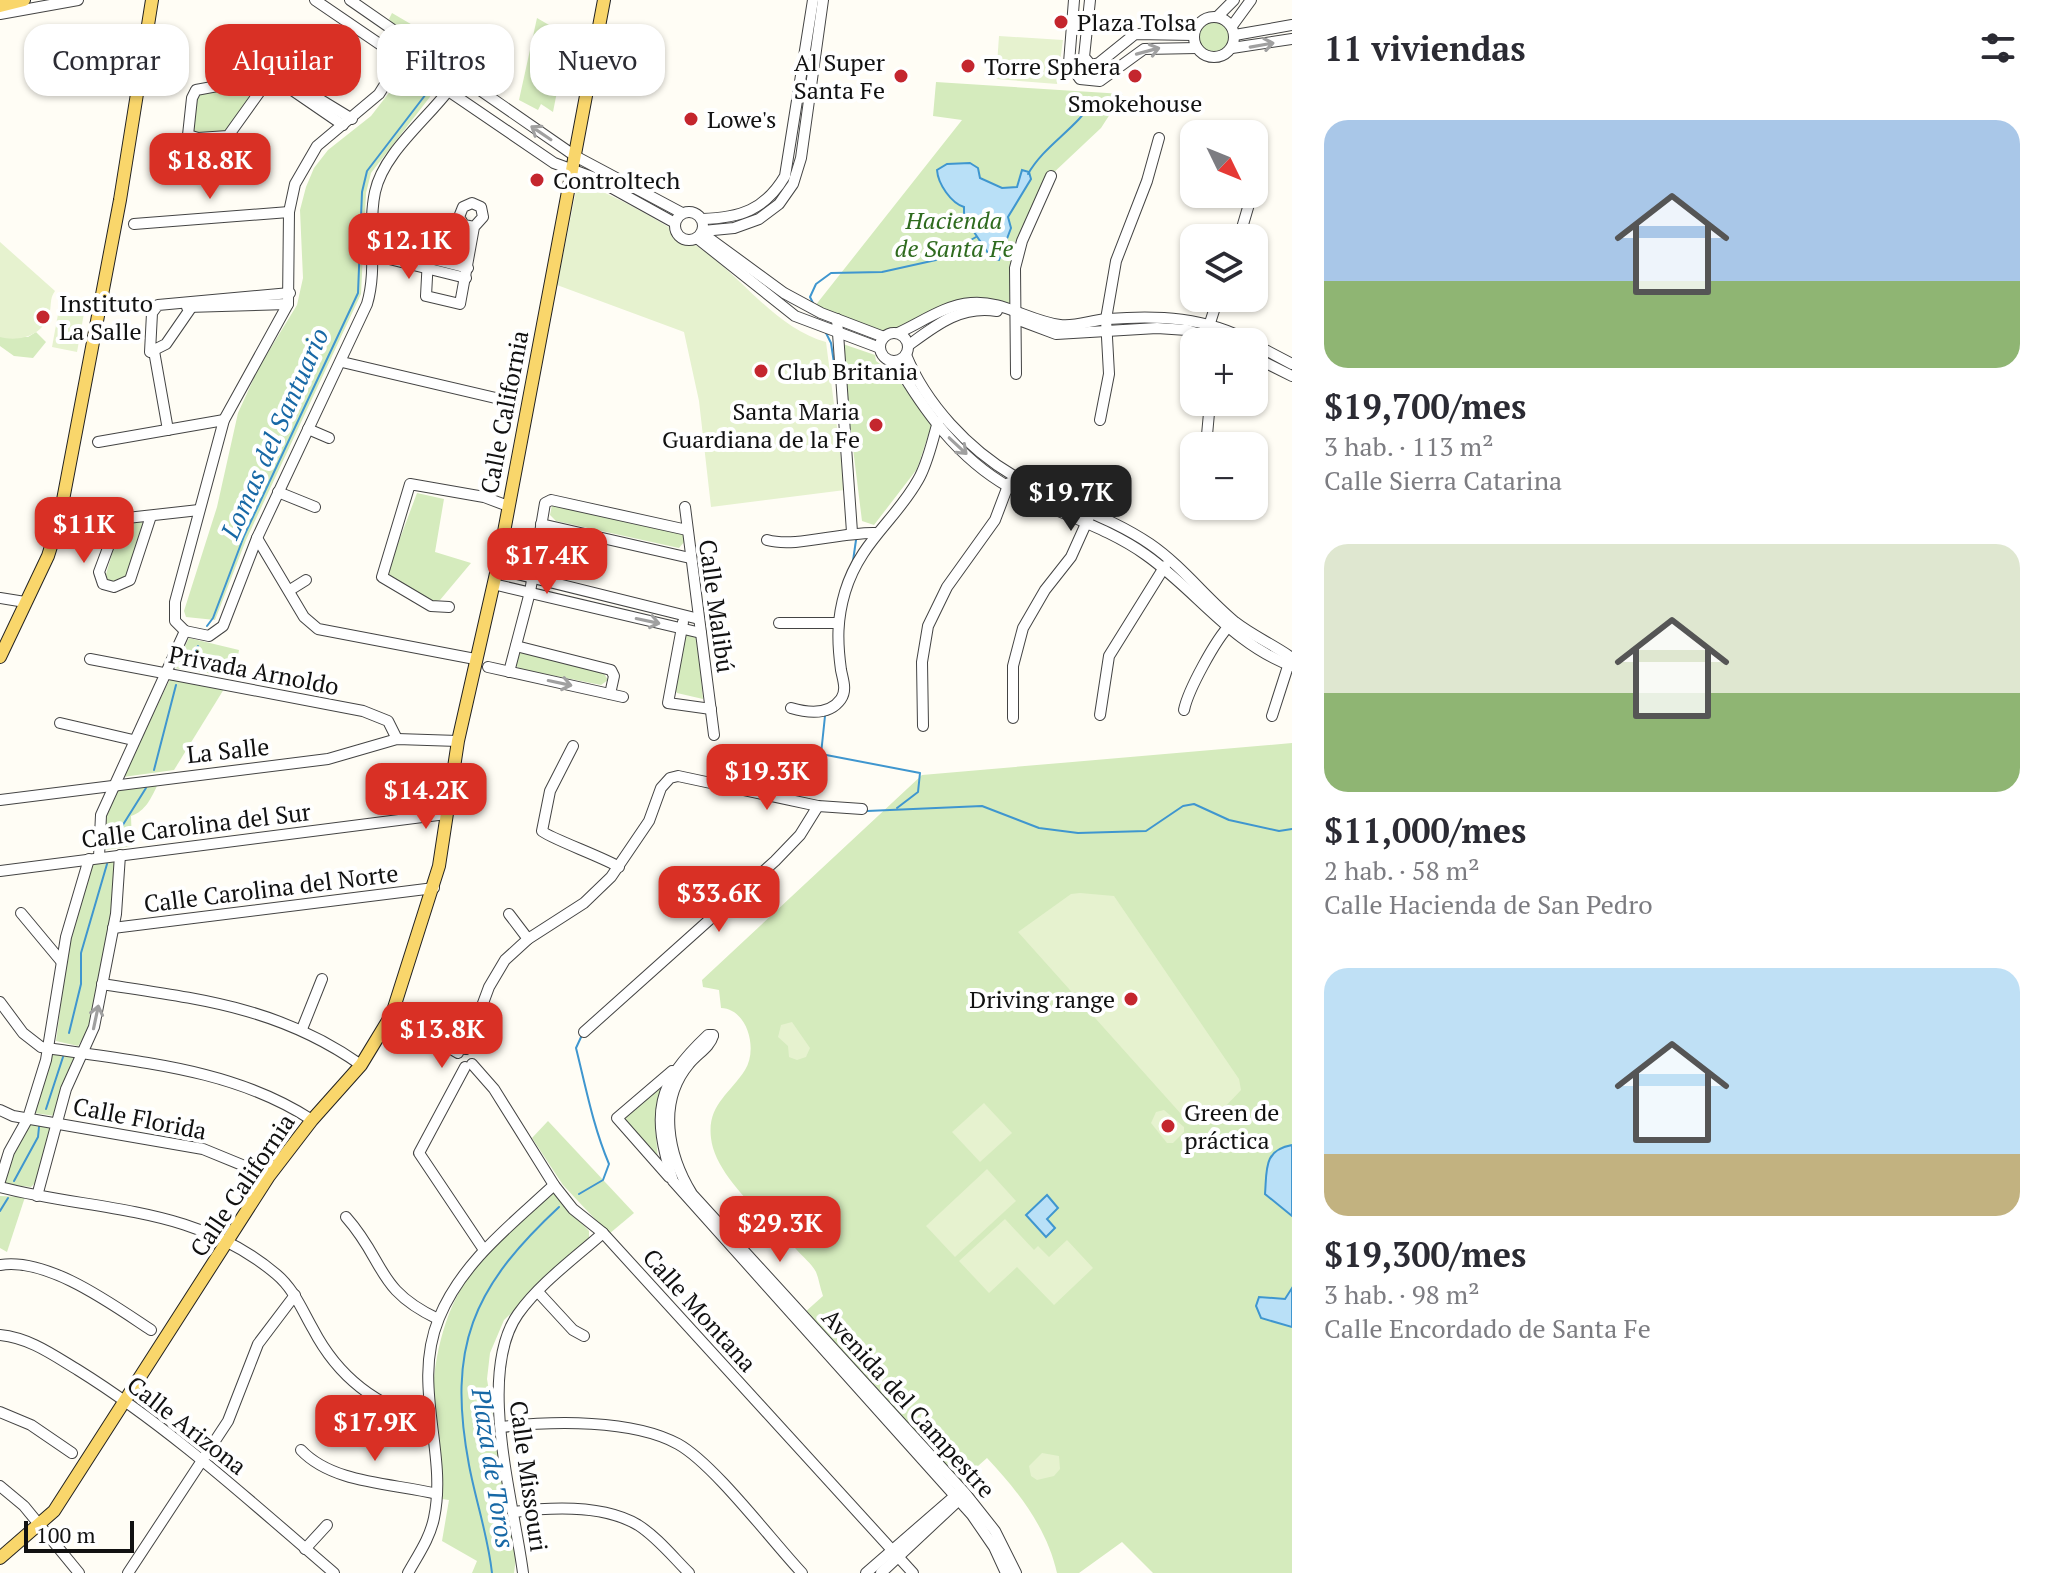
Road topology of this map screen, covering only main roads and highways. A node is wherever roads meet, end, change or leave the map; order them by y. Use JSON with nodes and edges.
{"nodes":[{"id":1,"x":24,"y":0,"type":"edge"},
{"id":2,"x":135,"y":0,"type":"edge"},
{"id":3,"x":604,"y":0,"type":"edge"},
{"id":4,"x":0,"y":6,"type":"edge"},
{"id":5,"x":149,"y":6,"type":"edge"},
{"id":6,"x":0,"y":657,"type":"edge"},
{"id":7,"x":0,"y":1558,"type":"edge"}],
"edges":[{"from":1,"to":4,"type":"main road"},
{"from":2,"to":5,"type":"main road"},
{"from":3,"to":7,"type":"main road","name":"Calle California"},
{"from":5,"to":6,"type":"main road"}]}
